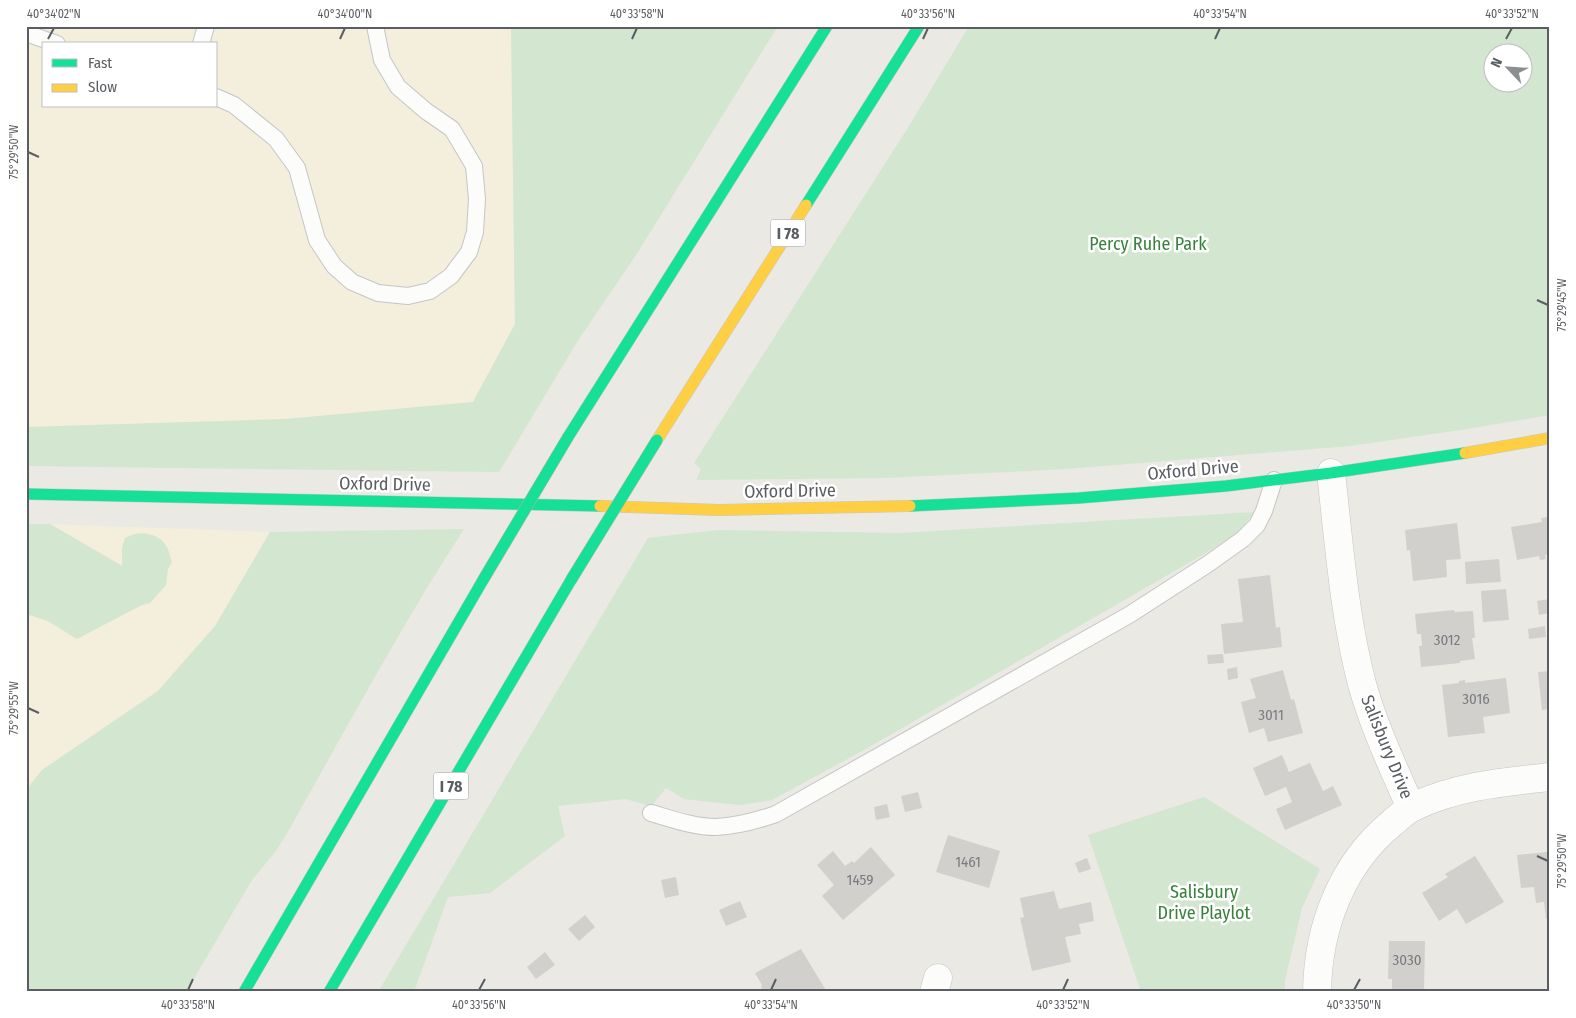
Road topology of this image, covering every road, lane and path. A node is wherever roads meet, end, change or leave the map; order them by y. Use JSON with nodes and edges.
{"nodes":[{"id":1,"x":206,"y":26,"type":"edge"},
{"id":2,"x":375,"y":26,"type":"edge"},
{"id":3,"x":827,"y":26,"type":"edge"},
{"id":4,"x":919,"y":26,"type":"edge"},
{"id":5,"x":26,"y":32,"type":"edge"},
{"id":6,"x":52,"y":42,"type":"edge"},
{"id":7,"x":202,"y":42,"type":"edge"},
{"id":8,"x":218,"y":98,"type":"edge"},
{"id":9,"x":1550,"y":438,"type":"edge"},
{"id":10,"x":1331,"y":473,"type":"junction"},
{"id":11,"x":1274,"y":480,"type":"junction"},
{"id":12,"x":26,"y":494,"type":"edge"},
{"id":13,"x":1550,"y":777,"type":"edge"},
{"id":14,"x":1411,"y":808,"type":"junction"},
{"id":15,"x":651,"y":813,"type":"dead end"},
{"id":16,"x":244,"y":992,"type":"edge"},
{"id":17,"x":330,"y":992,"type":"edge"},
{"id":18,"x":1317,"y":992,"type":"edge"}],
"edges":[{"from":1,"to":7,"type":"lane"},
{"from":2,"to":8,"type":"lane"},
{"from":3,"to":16,"type":"main road","bridge":true},
{"from":4,"to":17,"type":"main road","number":"I 78","bridge":true},
{"from":5,"to":6,"type":"lane"},
{"from":9,"to":10,"type":"main road","name":"Oxford Drive"},
{"from":10,"to":11,"type":"main road","name":"Oxford Drive"},
{"from":10,"to":14,"type":"street","name":"Salisbury Drive"},
{"from":11,"to":12,"type":"main road","name":"Oxford Drive"},
{"from":11,"to":15,"type":"lane"},
{"from":13,"to":14,"type":"street"},
{"from":14,"to":18,"type":"street","name":"Salisbury Drive"}]}
